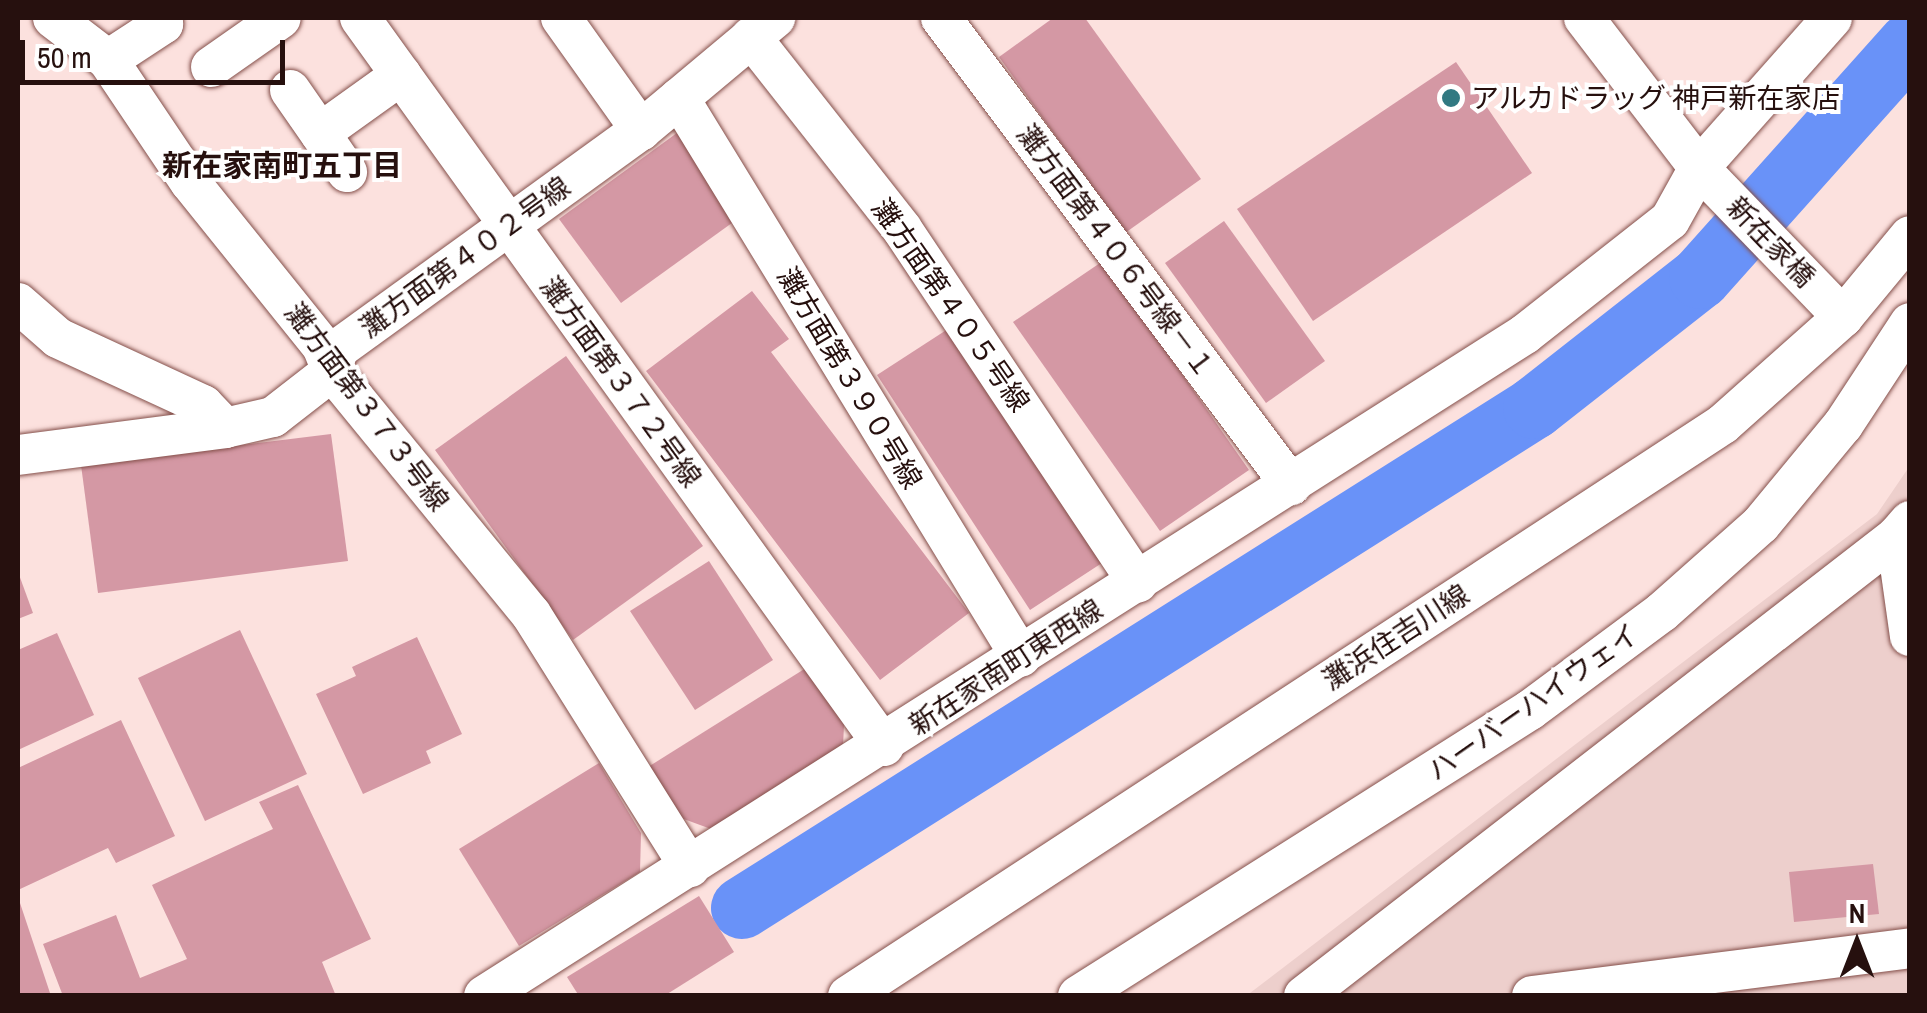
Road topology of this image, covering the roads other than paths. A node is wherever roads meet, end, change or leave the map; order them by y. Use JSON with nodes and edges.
{"nodes":[{"id":1,"x":53,"y":18,"type":"edge"},
{"id":2,"x":159,"y":18,"type":"edge"},
{"id":3,"x":281,"y":18,"type":"edge"},
{"id":4,"x":360,"y":18,"type":"edge"},
{"id":5,"x":561,"y":18,"type":"edge"},
{"id":6,"x":942,"y":18,"type":"edge"},
{"id":7,"x":1584,"y":18,"type":"edge"},
{"id":8,"x":1832,"y":18,"type":"edge"},
{"id":9,"x":760,"y":25,"type":"edge"},
{"id":10,"x":108,"y":60,"type":"junction"},
{"id":11,"x":211,"y":68,"type":"dead end"},
{"id":12,"x":401,"y":75,"type":"junction"},
{"id":13,"x":290,"y":90,"type":"dead end"},
{"id":14,"x":679,"y":98,"type":"junction"},
{"id":15,"x":641,"y":130,"type":"junction"},
{"id":16,"x":320,"y":134,"type":"junction"},
{"id":17,"x":1699,"y":168,"type":"junction"},
{"id":18,"x":346,"y":172,"type":"dead end"},
{"id":19,"x":508,"y":225,"type":"junction"},
{"id":20,"x":1910,"y":236,"type":"edge"},
{"id":21,"x":18,"y":303,"type":"edge"},
{"id":22,"x":1843,"y":317,"type":"junction"},
{"id":23,"x":1910,"y":323,"type":"edge"},
{"id":24,"x":1910,"y":362,"type":"edge"},
{"id":25,"x":332,"y":371,"type":"junction"},
{"id":26,"x":226,"y":428,"type":"junction"},
{"id":27,"x":18,"y":455,"type":"edge"},
{"id":28,"x":1291,"y":485,"type":"junction"},
{"id":29,"x":1903,"y":529,"type":"edge"},
{"id":30,"x":1138,"y":583,"type":"junction"},
{"id":31,"x":1910,"y":636,"type":"edge"},
{"id":32,"x":1022,"y":658,"type":"junction"},
{"id":33,"x":884,"y":746,"type":"junction"},
{"id":34,"x":690,"y":867,"type":"junction"},
{"id":35,"x":1910,"y":948,"type":"edge"},
{"id":36,"x":1334,"y":988,"type":"edge"},
{"id":37,"x":484,"y":996,"type":"edge"},
{"id":38,"x":848,"y":996,"type":"edge"},
{"id":39,"x":1078,"y":996,"type":"edge"},
{"id":40,"x":1131,"y":996,"type":"edge"},
{"id":41,"x":1532,"y":996,"type":"edge"}],
"edges":[{"from":1,"to":10,"type":"street","name":"灘方面第３７３号線"},
{"from":2,"to":10,"type":"street"},
{"from":3,"to":11,"type":"street"},
{"from":4,"to":12,"type":"street","name":"灘方面第３７２号線"},
{"from":5,"to":15,"type":"street"},
{"from":6,"to":28,"type":"street","name":"灘方面第４０６号線－１"},
{"from":7,"to":17,"type":"street","name":"新在家橋"},
{"from":8,"to":17,"type":"street","name":"新在家南町東西線"},
{"from":9,"to":14,"type":"street","name":"灘方面第４０２号線"},
{"from":9,"to":30,"type":"street","name":"灘方面第４０５号線"},
{"from":10,"to":25,"type":"street","name":"灘方面第３７３号線"},
{"from":12,"to":16,"type":"street"},
{"from":12,"to":19,"type":"street","name":"灘方面第３７２号線"},
{"from":13,"to":16,"type":"street"},
{"from":14,"to":15,"type":"street","name":"灘方面第４０２号線"},
{"from":14,"to":32,"type":"street","name":"灘方面第３９０号線"},
{"from":15,"to":19,"type":"street","name":"灘方面第４０２号線"},
{"from":16,"to":18,"type":"street"},
{"from":17,"to":22,"type":"street","name":"新在家橋"},
{"from":17,"to":28,"type":"street","name":"新在家南町東西線"},
{"from":19,"to":25,"type":"street","name":"灘方面第４０２号線"},
{"from":19,"to":33,"type":"street","name":"灘方面第３７２号線"},
{"from":20,"to":22,"type":"street","name":"灘浜住吉川線"},
{"from":21,"to":26,"type":"street"},
{"from":22,"to":38,"type":"street","name":"灘浜住吉川線"},
{"from":23,"to":39,"type":"street","name":"ハーバーハイウェイ"},
{"from":24,"to":40,"type":"street","name":"ハーバーハイウェイ"},
{"from":25,"to":26,"type":"street","name":"灘方面第４０２号線"},
{"from":25,"to":34,"type":"street","name":"灘方面第３７３号線"},
{"from":26,"to":27,"type":"street","name":"灘方面第４０２号線"},
{"from":28,"to":30,"type":"street","name":"新在家南町東西線"},
{"from":29,"to":31,"type":"street"},
{"from":29,"to":36,"type":"street"},
{"from":30,"to":32,"type":"street","name":"新在家南町東西線"},
{"from":32,"to":33,"type":"street","name":"新在家南町東西線"},
{"from":33,"to":34,"type":"street","name":"新在家南町東西線"},
{"from":34,"to":37,"type":"street","name":"新在家南町東西線"},
{"from":35,"to":41,"type":"street"}]}
